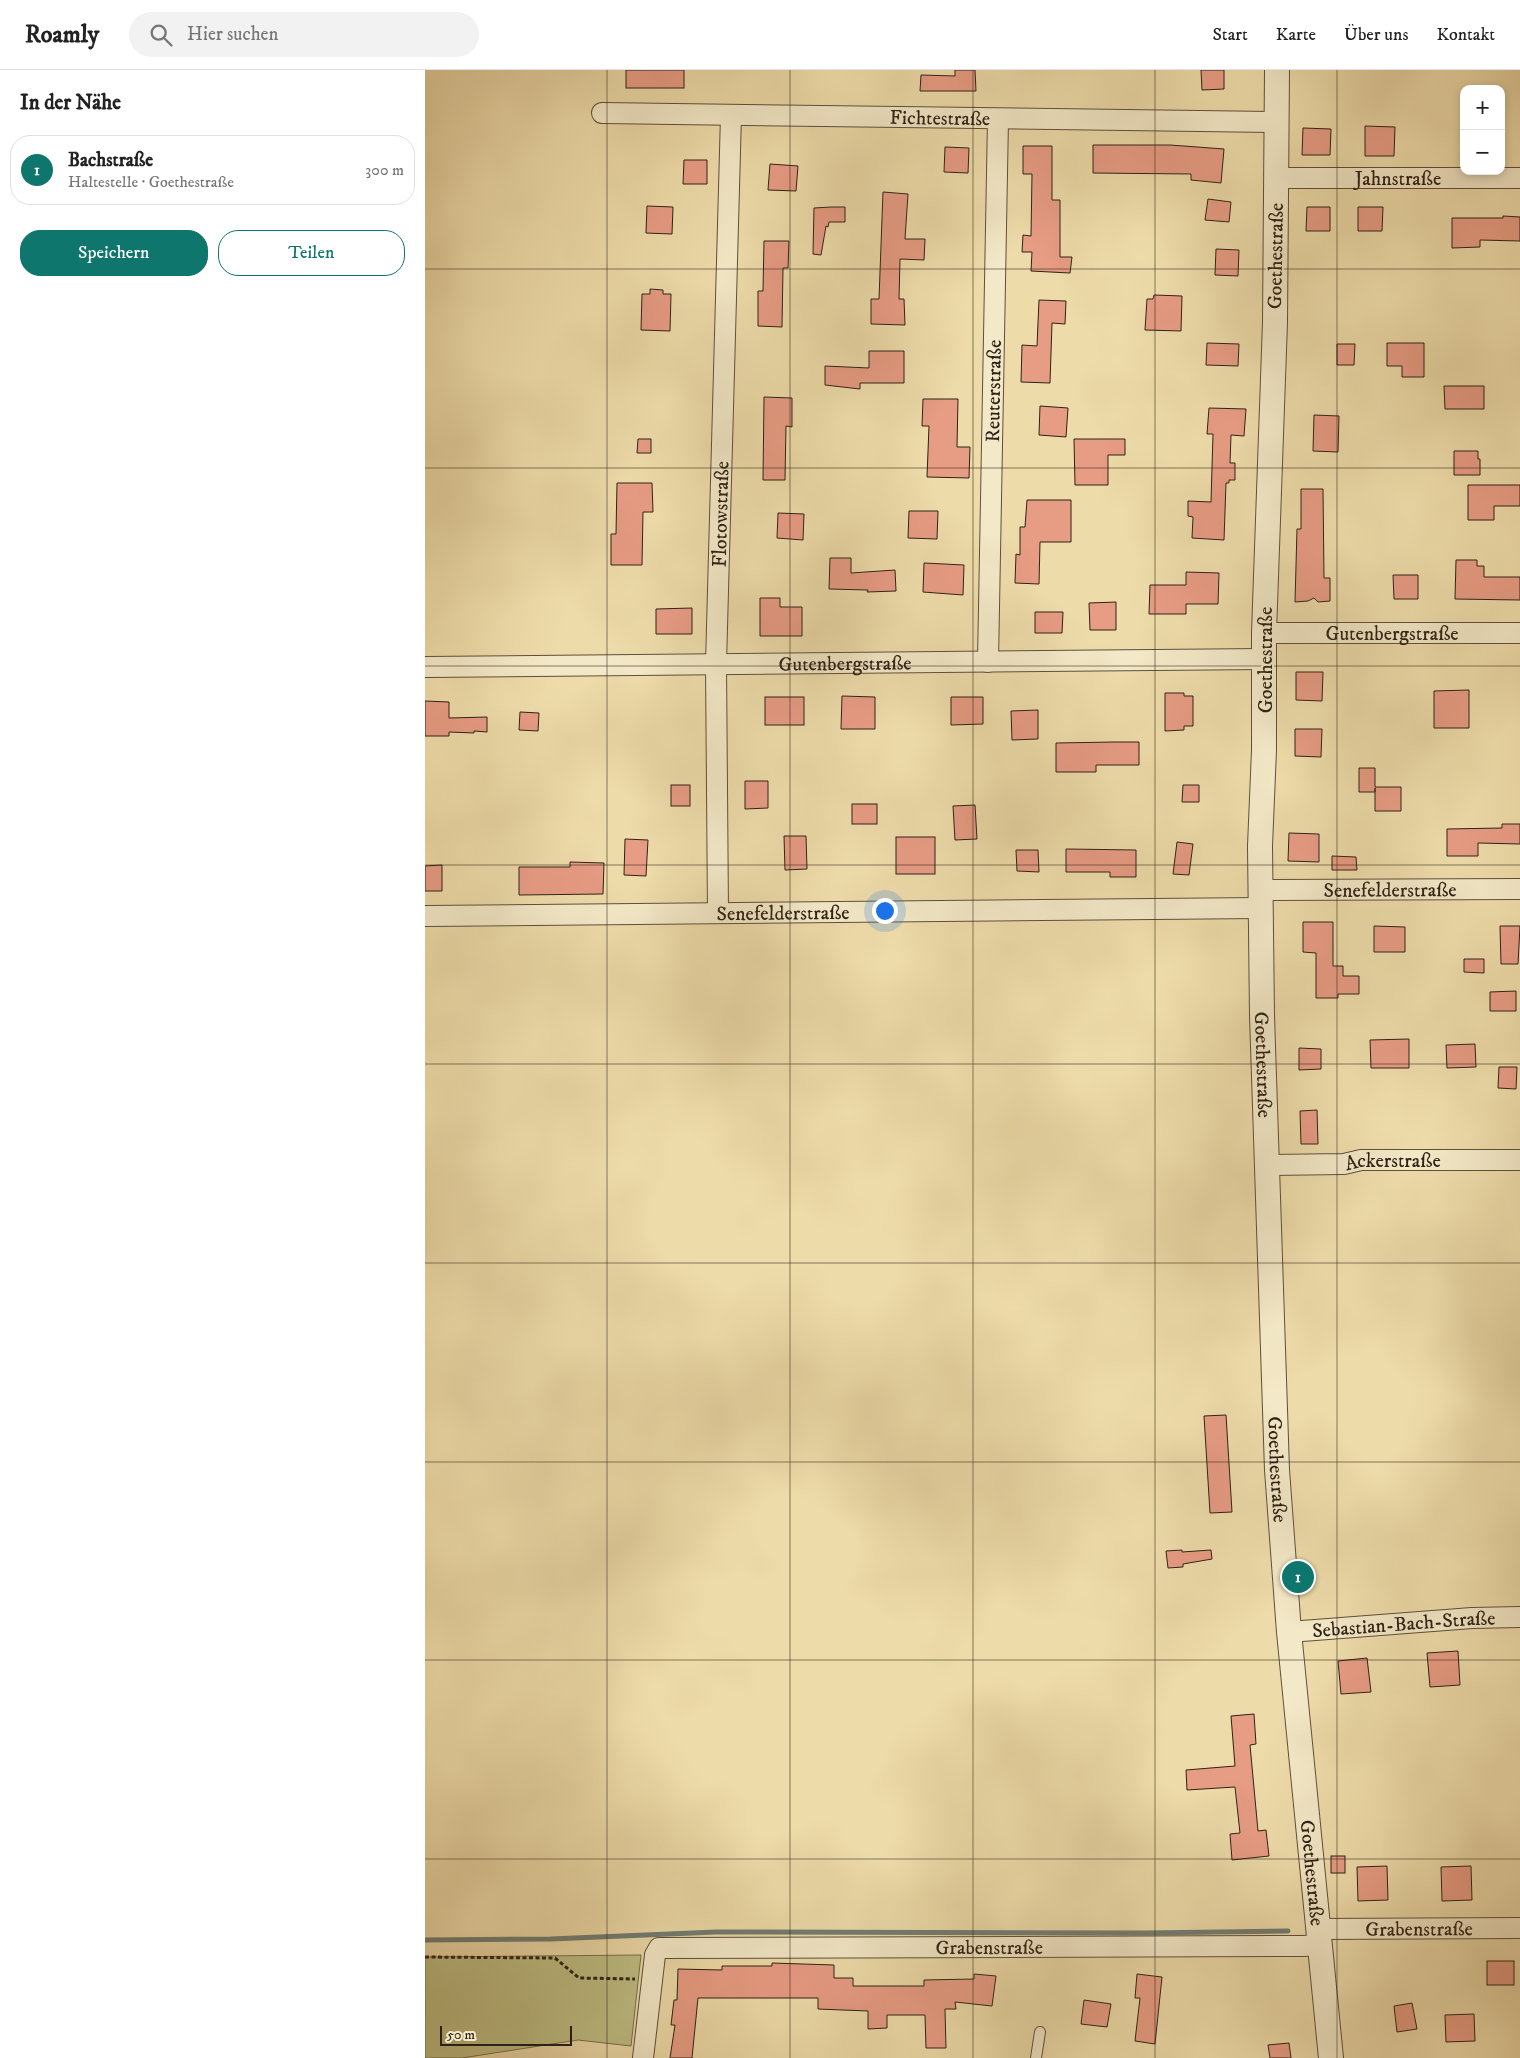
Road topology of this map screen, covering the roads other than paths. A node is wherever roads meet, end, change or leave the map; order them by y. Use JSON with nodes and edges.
{"nodes":[{"id":1,"x":1277,"y":70,"type":"edge"},
{"id":2,"x":602,"y":113,"type":"dead end"},
{"id":3,"x":731,"y":115,"type":"junction"},
{"id":4,"x":999,"y":119,"type":"junction"},
{"id":5,"x":1277,"y":122,"type":"junction"},
{"id":6,"x":1276,"y":178,"type":"junction"},
{"id":7,"x":1520,"y":178,"type":"edge"},
{"id":8,"x":1264,"y":633,"type":"junction"},
{"id":9,"x":1520,"y":633,"type":"edge"},
{"id":10,"x":1264,"y":658,"type":"junction"},
{"id":11,"x":988,"y":662,"type":"junction"},
{"id":12,"x":716,"y":664,"type":"junction"},
{"id":13,"x":425,"y":667,"type":"edge"},
{"id":14,"x":1520,"y":890,"type":"edge"},
{"id":15,"x":1261,"y":899,"type":"junction"},
{"id":16,"x":718,"y":913,"type":"junction"},
{"id":17,"x":425,"y":916,"type":"edge"},
{"id":18,"x":1520,"y":1160,"type":"edge"},
{"id":19,"x":1267,"y":1165,"type":"junction"},
{"id":20,"x":1520,"y":1617,"type":"edge"},
{"id":21,"x":1289,"y":1632,"type":"junction"},
{"id":22,"x":1520,"y":1928,"type":"edge"},
{"id":23,"x":1319,"y":1937,"type":"junction"},
{"id":24,"x":1040,"y":2032,"type":"dead end"},
{"id":25,"x":643,"y":2058,"type":"edge"},
{"id":26,"x":1037,"y":2058,"type":"edge"},
{"id":27,"x":1331,"y":2058,"type":"edge"}],
"edges":[{"from":1,"to":5,"type":"street","name":"Goethestraße"},
{"from":2,"to":3,"type":"street","name":"Fichtestraße"},
{"from":3,"to":4,"type":"street","name":"Fichtestraße"},
{"from":3,"to":12,"type":"street","name":"Flotowstraße"},
{"from":4,"to":5,"type":"street","name":"Fichtestraße"},
{"from":4,"to":11,"type":"street","name":"Reuterstraße"},
{"from":5,"to":6,"type":"street","name":"Goethestraße"},
{"from":6,"to":7,"type":"street","name":"Jahnstraße"},
{"from":6,"to":8,"type":"street","name":"Goethestraße"},
{"from":8,"to":9,"type":"street","name":"Gutenbergstraße"},
{"from":8,"to":10,"type":"street","name":"Goethestraße"},
{"from":10,"to":11,"type":"street","name":"Gutenbergstraße"},
{"from":10,"to":15,"type":"street","name":"Goethestraße"},
{"from":11,"to":12,"type":"street","name":"Gutenbergstraße"},
{"from":12,"to":13,"type":"street","name":"Gutenbergstraße"},
{"from":12,"to":16,"type":"street","name":"Flotowstraße"},
{"from":14,"to":15,"type":"street","name":"Senefelderstraße"},
{"from":15,"to":16,"type":"street","name":"Senefelderstraße"},
{"from":15,"to":19,"type":"street","name":"Goethestraße"},
{"from":16,"to":17,"type":"street","name":"Senefelderstraße"},
{"from":18,"to":19,"type":"street","name":"Ackerstraße"},
{"from":19,"to":21,"type":"street","name":"Goethestraße"},
{"from":20,"to":21,"type":"street","name":"Sebastian-Bach-Straße"},
{"from":21,"to":23,"type":"street","name":"Goethestraße"},
{"from":22,"to":23,"type":"street","name":"Grabenstraße"},
{"from":23,"to":25,"type":"street","name":"Grabenstraße"},
{"from":23,"to":27,"type":"street","name":"Goethestraße"},
{"from":24,"to":26,"type":"lane"}]}
